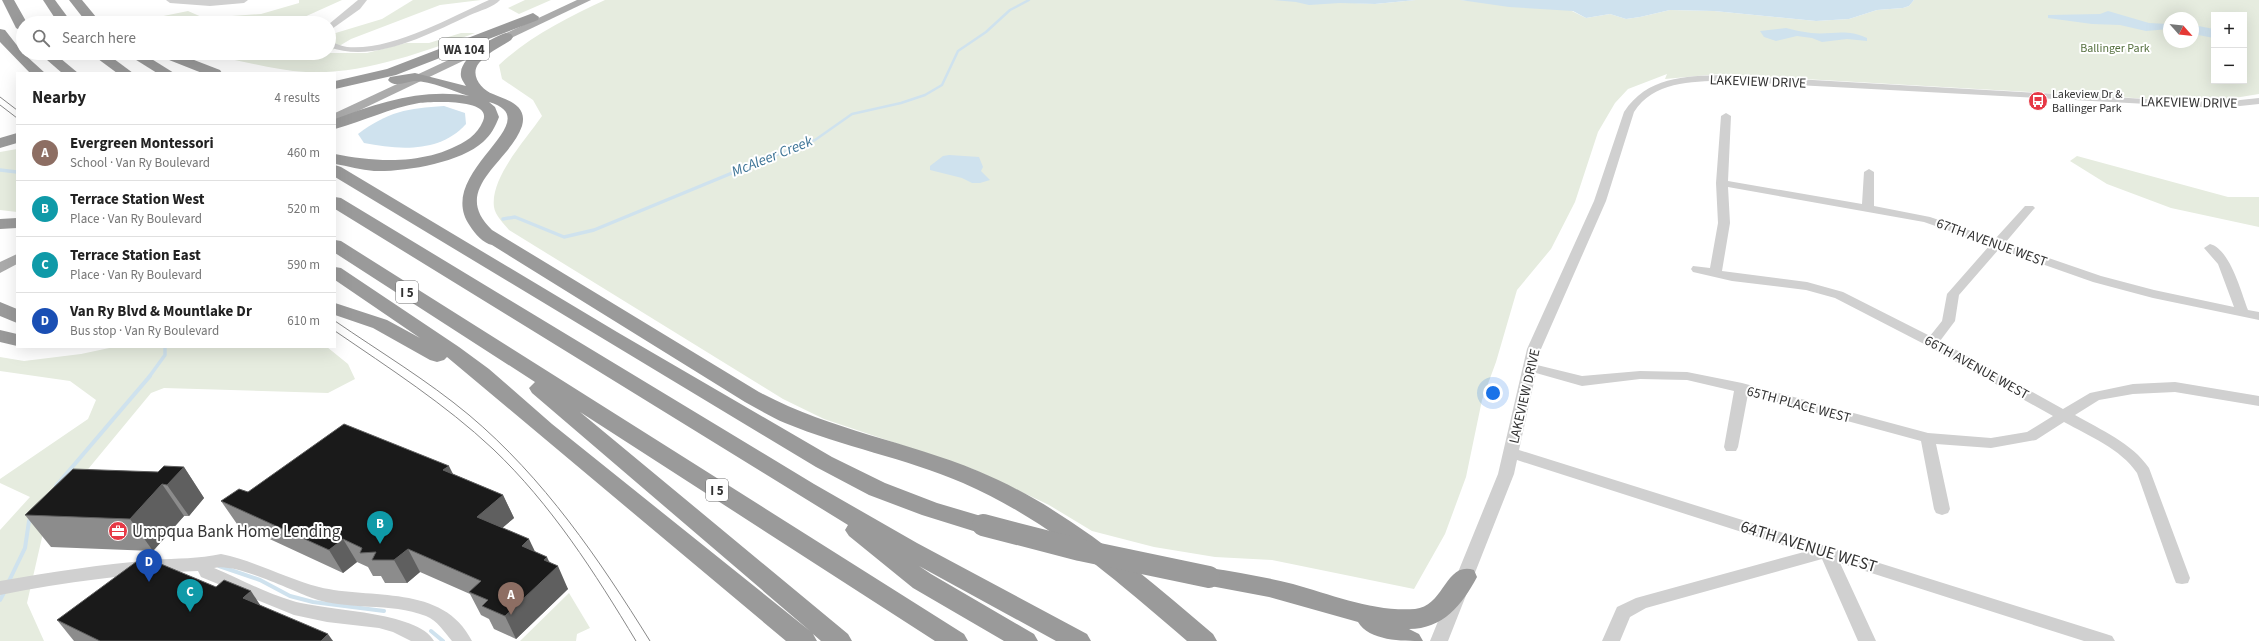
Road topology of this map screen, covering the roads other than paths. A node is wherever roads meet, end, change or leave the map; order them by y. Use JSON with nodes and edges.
{"nodes":[{"id":1,"x":8,"y":0,"type":"edge"},
{"id":2,"x":49,"y":0,"type":"edge"},
{"id":3,"x":170,"y":0,"type":"edge"},
{"id":4,"x":244,"y":0,"type":"edge"},
{"id":5,"x":363,"y":0,"type":"edge"},
{"id":6,"x":496,"y":0,"type":"edge"},
{"id":7,"x":570,"y":0,"type":"edge"},
{"id":8,"x":586,"y":0,"type":"edge"},
{"id":9,"x":79,"y":5,"type":"edge"},
{"id":10,"x":17,"y":16,"type":"edge"},
{"id":11,"x":60,"y":16,"type":"edge"},
{"id":12,"x":88,"y":16,"type":"edge"},
{"id":13,"x":94,"y":16,"type":"edge"},
{"id":14,"x":533,"y":17,"type":"junction"},
{"id":15,"x":336,"y":23,"type":"edge"},
{"id":16,"x":0,"y":33,"type":"edge"},
{"id":17,"x":506,"y":37,"type":"junction"},
{"id":18,"x":336,"y":47,"type":"edge"},
{"id":19,"x":16,"y":52,"type":"edge"},
{"id":20,"x":24,"y":60,"type":"edge"},
{"id":21,"x":55,"y":60,"type":"edge"},
{"id":22,"x":107,"y":60,"type":"edge"},
{"id":23,"x":144,"y":60,"type":"edge"},
{"id":24,"x":180,"y":60,"type":"edge"},
{"id":25,"x":184,"y":62,"type":"junction"},
{"id":26,"x":37,"y":72,"type":"edge"},
{"id":27,"x":71,"y":72,"type":"edge"},
{"id":28,"x":125,"y":72,"type":"edge"},
{"id":29,"x":165,"y":72,"type":"edge"},
{"id":30,"x":197,"y":72,"type":"edge"},
{"id":31,"x":211,"y":72,"type":"edge"},
{"id":32,"x":420,"y":77,"type":"junction"},
{"id":33,"x":395,"y":80,"type":"junction"},
{"id":34,"x":336,"y":85,"type":"edge"},
{"id":35,"x":490,"y":97,"type":"junction"},
{"id":36,"x":2259,"y":101,"type":"edge"},
{"id":37,"x":336,"y":108,"type":"edge"},
{"id":38,"x":1726,"y":116,"type":"dead end"},
{"id":39,"x":336,"y":118,"type":"edge"},
{"id":40,"x":336,"y":124,"type":"edge"},
{"id":41,"x":16,"y":138,"type":"edge"},
{"id":42,"x":0,"y":143,"type":"edge"},
{"id":43,"x":336,"y":159,"type":"edge"},
{"id":44,"x":336,"y":171,"type":"edge"},
{"id":45,"x":1869,"y":172,"type":"dead end"},
{"id":46,"x":1722,"y":183,"type":"junction"},
{"id":47,"x":336,"y":203,"type":"edge"},
{"id":48,"x":1868,"y":208,"type":"junction"},
{"id":49,"x":2029,"y":208,"type":"dead end"},
{"id":50,"x":16,"y":223,"type":"edge"},
{"id":51,"x":0,"y":224,"type":"edge"},
{"id":52,"x":485,"y":233,"type":"junction"},
{"id":53,"x":1998,"y":244,"type":"junction"},
{"id":54,"x":336,"y":246,"type":"edge"},
{"id":55,"x":2210,"y":248,"type":"dead end"},
{"id":56,"x":16,"y":258,"type":"edge"},
{"id":57,"x":0,"y":266,"type":"edge"},
{"id":58,"x":1697,"y":268,"type":"dead end"},
{"id":59,"x":16,"y":269,"type":"edge"},
{"id":60,"x":336,"y":273,"type":"edge"},
{"id":61,"x":1715,"y":273,"type":"junction"},
{"id":62,"x":0,"y":277,"type":"edge"},
{"id":63,"x":0,"y":308,"type":"edge"},
{"id":64,"x":336,"y":309,"type":"edge"},
{"id":65,"x":2243,"y":313,"type":"junction"},
{"id":66,"x":16,"y":316,"type":"edge"},
{"id":67,"x":2259,"y":316,"type":"edge"},
{"id":68,"x":0,"y":336,"type":"edge"},
{"id":69,"x":610,"y":336,"type":"junction"},
{"id":70,"x":479,"y":338,"type":"junction"},
{"id":71,"x":16,"y":340,"type":"edge"},
{"id":72,"x":1931,"y":342,"type":"junction"},
{"id":73,"x":1530,"y":367,"type":"junction"},
{"id":74,"x":1742,"y":388,"type":"junction"},
{"id":75,"x":2259,"y":401,"type":"edge"},
{"id":76,"x":2063,"y":415,"type":"junction"},
{"id":77,"x":545,"y":430,"type":"junction"},
{"id":78,"x":1928,"y":438,"type":"junction"},
{"id":79,"x":1732,"y":447,"type":"dead end"},
{"id":80,"x":1511,"y":453,"type":"junction"},
{"id":81,"x":806,"y":490,"type":"junction"},
{"id":82,"x":1942,"y":509,"type":"dead end"},
{"id":83,"x":1826,"y":552,"type":"junction"},
{"id":84,"x":205,"y":564,"type":"junction"},
{"id":85,"x":1465,"y":577,"type":"junction"},
{"id":86,"x":2182,"y":578,"type":"dead end"},
{"id":87,"x":0,"y":588,"type":"edge"},
{"id":88,"x":1344,"y":608,"type":"junction"},
{"id":89,"x":2084,"y":637,"type":"edge"},
{"id":90,"x":425,"y":641,"type":"edge"},
{"id":91,"x":463,"y":641,"type":"edge"},
{"id":92,"x":804,"y":641,"type":"edge"},
{"id":93,"x":839,"y":641,"type":"edge"},
{"id":94,"x":955,"y":641,"type":"edge"},
{"id":95,"x":1025,"y":641,"type":"edge"},
{"id":96,"x":1078,"y":641,"type":"edge"},
{"id":97,"x":1204,"y":641,"type":"edge"},
{"id":98,"x":1410,"y":641,"type":"edge"},
{"id":99,"x":1439,"y":641,"type":"edge"},
{"id":100,"x":1610,"y":641,"type":"edge"},
{"id":101,"x":1867,"y":641,"type":"edge"},
{"id":102,"x":2106,"y":641,"type":"edge"}],
"edges":[{"from":1,"to":10,"type":"highway"},
{"from":2,"to":11,"type":"highway"},
{"from":3,"to":4,"type":"street"},
{"from":5,"to":15,"type":"street"},
{"from":6,"to":18,"type":"street"},
{"from":7,"to":14,"type":"main road","number":"WA 104"},
{"from":8,"to":17,"type":"main road","number":"WA 104"},
{"from":9,"to":12,"type":"highway"},
{"from":9,"to":13,"type":"highway"},
{"from":14,"to":33,"type":"main road","number":"WA 104"},
{"from":14,"to":34,"type":"highway"},
{"from":16,"to":19,"type":"highway"},
{"from":17,"to":32,"type":"main road","number":"WA 104"},
{"from":17,"to":35,"type":"highway"},
{"from":20,"to":26,"type":"highway"},
{"from":21,"to":27,"type":"highway"},
{"from":22,"to":28,"type":"highway"},
{"from":23,"to":29,"type":"highway"},
{"from":24,"to":25,"type":"highway"},
{"from":25,"to":30,"type":"highway"},
{"from":25,"to":31,"type":"highway"},
{"from":32,"to":33,"type":"highway"},
{"from":32,"to":35,"type":"highway"},
{"from":32,"to":39,"type":"main road","number":"WA 104"},
{"from":33,"to":37,"type":"main road","number":"WA 104"},
{"from":35,"to":52,"type":"highway"},
{"from":36,"to":73,"type":"street","name":"LAKEVIEW DRIVE"},
{"from":38,"to":46,"type":"street"},
{"from":40,"to":43,"type":"highway"},
{"from":41,"to":42,"type":"highway"},
{"from":44,"to":69,"type":"highway"},
{"from":45,"to":48,"type":"street"},
{"from":46,"to":48,"type":"street","name":"67TH AVENUE WEST"},
{"from":46,"to":61,"type":"street"},
{"from":47,"to":81,"type":"highway"},
{"from":48,"to":53,"type":"street","name":"67TH AVENUE WEST"},
{"from":49,"to":53,"type":"street"},
{"from":50,"to":51,"type":"highway"},
{"from":52,"to":69,"type":"highway"},
{"from":52,"to":97,"type":"highway"},
{"from":53,"to":65,"type":"street","name":"67TH AVENUE WEST"},
{"from":53,"to":72,"type":"street"},
{"from":54,"to":70,"type":"highway","number":"I 5"},
{"from":55,"to":65,"type":"street"},
{"from":56,"to":57,"type":"main road"},
{"from":58,"to":61,"type":"street","name":"66TH AVENUE WEST"},
{"from":59,"to":62,"type":"main road"},
{"from":60,"to":77,"type":"highway"},
{"from":61,"to":72,"type":"street","name":"66TH AVENUE WEST"},
{"from":63,"to":66,"type":"highway"},
{"from":64,"to":77,"type":"highway"},
{"from":65,"to":67,"type":"street","name":"67TH AVENUE WEST"},
{"from":68,"to":71,"type":"highway"},
{"from":69,"to":88,"type":"highway","bridge":true},
{"from":70,"to":93,"type":"highway"},
{"from":70,"to":94,"type":"highway","number":"I 5"},
{"from":72,"to":76,"type":"street","name":"66TH AVENUE WEST"},
{"from":73,"to":74,"type":"street","name":"65TH PLACE WEST"},
{"from":73,"to":80,"type":"street","name":"LAKEVIEW DRIVE"},
{"from":74,"to":78,"type":"street","name":"65TH PLACE WEST"},
{"from":74,"to":79,"type":"street"},
{"from":75,"to":76,"type":"street"},
{"from":76,"to":78,"type":"street","name":"65TH PLACE WEST"},
{"from":76,"to":86,"type":"street","name":"66TH AVENUE WEST"},
{"from":77,"to":92,"type":"highway"},
{"from":78,"to":82,"type":"street"},
{"from":80,"to":83,"type":"street","name":"64TH AVENUE WEST"},
{"from":80,"to":85,"type":"street","name":"LAKEVIEW DRIVE"},
{"from":81,"to":95,"type":"highway"},
{"from":81,"to":96,"type":"highway"},
{"from":83,"to":89,"type":"street","name":"64TH AVENUE WEST"},
{"from":83,"to":100,"type":"street"},
{"from":83,"to":101,"type":"street"},
{"from":84,"to":87,"type":"street"},
{"from":84,"to":90,"type":"street"},
{"from":84,"to":91,"type":"street"},
{"from":85,"to":88,"type":"highway"},
{"from":85,"to":99,"type":"street","name":"LAKEVIEW DRIVE"},
{"from":88,"to":98,"type":"highway"},
{"from":89,"to":102,"type":"street","name":"64TH AVENUE WEST"}]}
